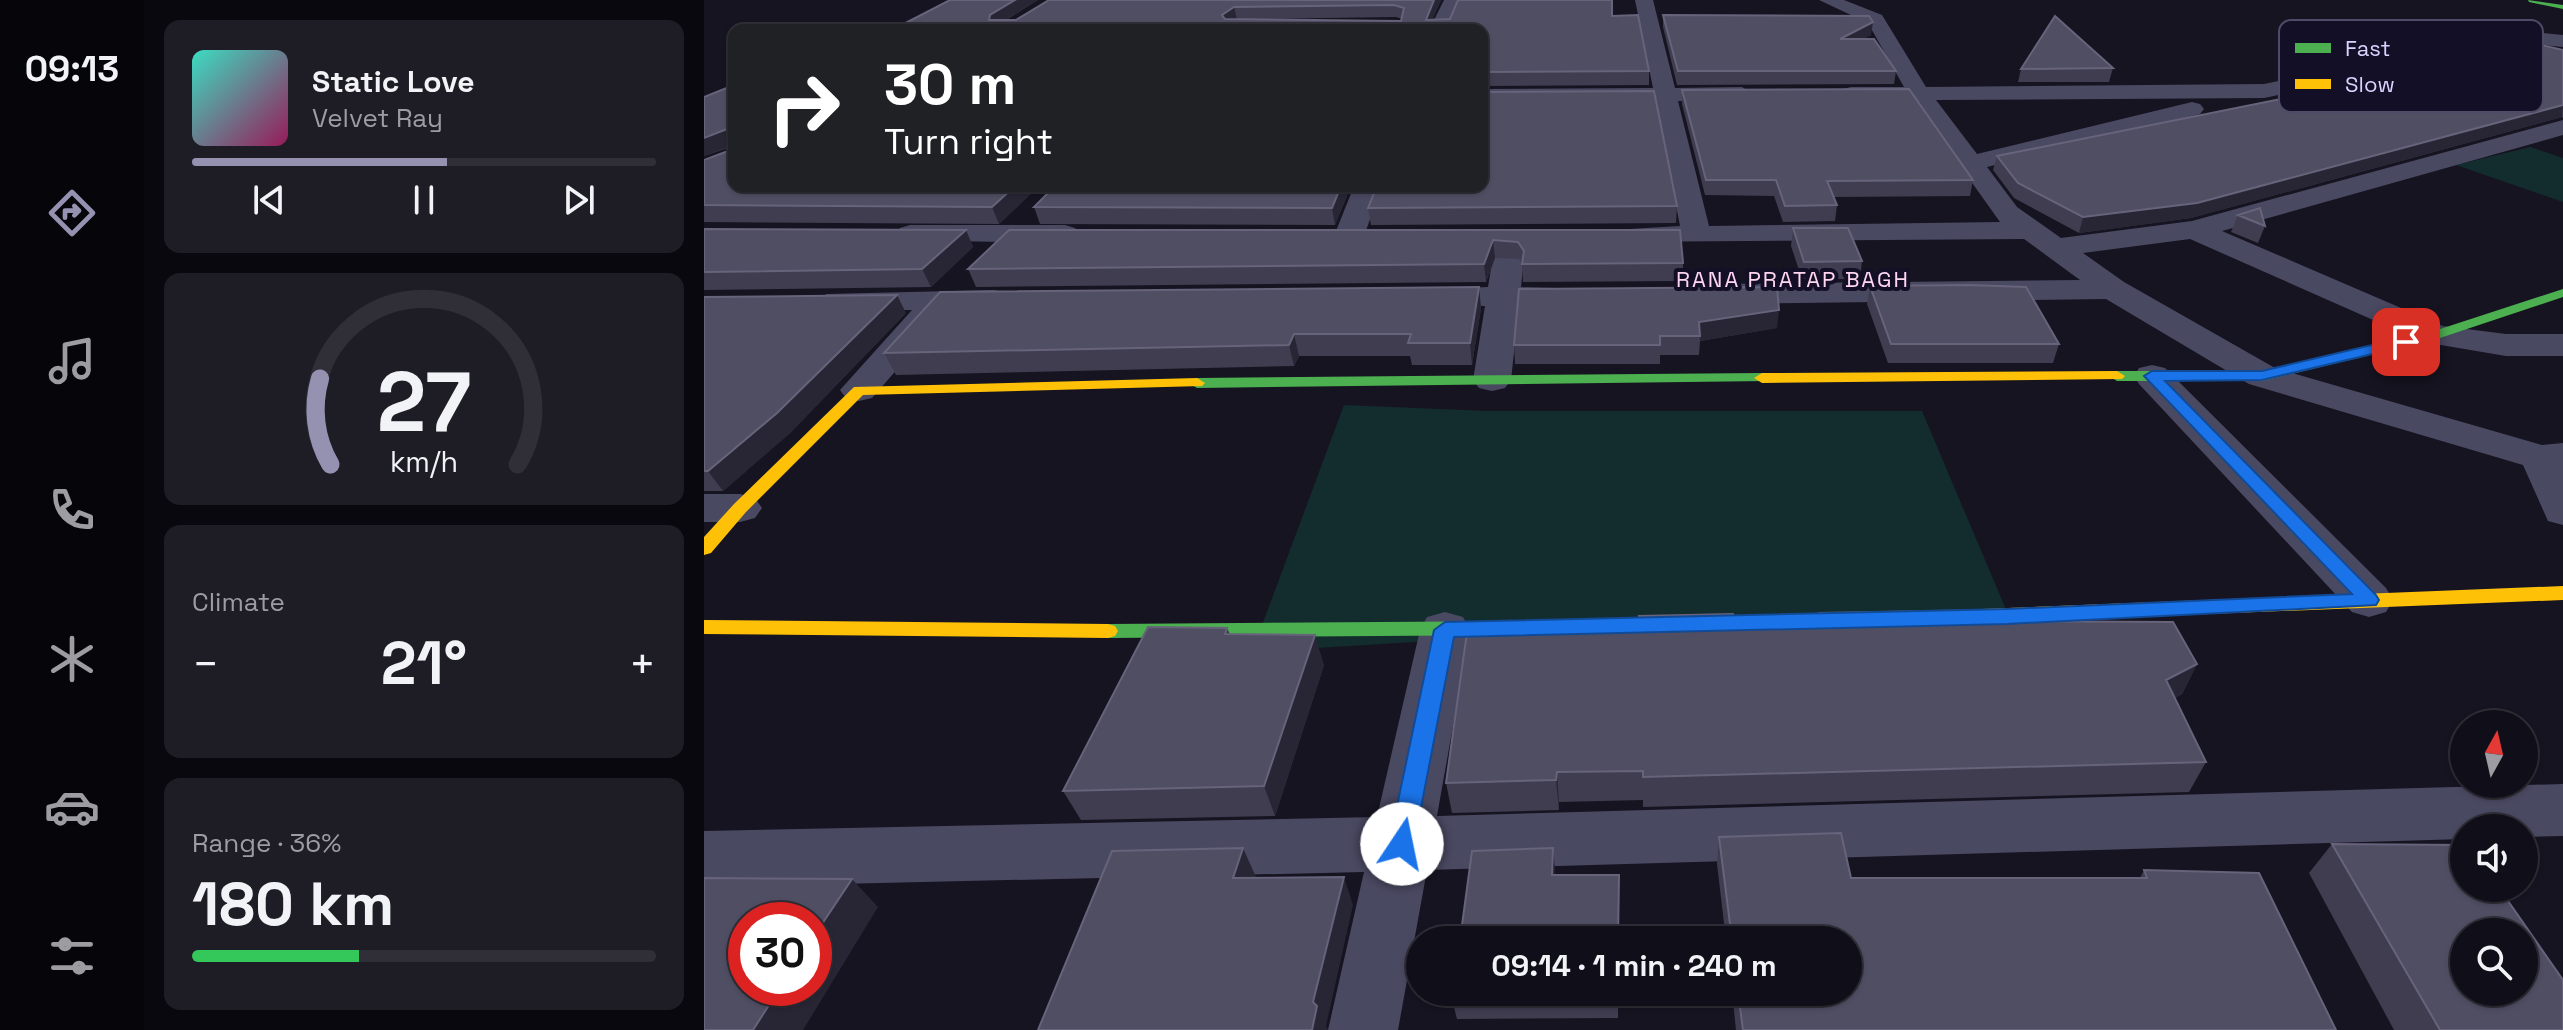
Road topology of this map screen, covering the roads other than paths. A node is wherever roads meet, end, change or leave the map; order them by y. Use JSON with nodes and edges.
{"nodes":[{"id":1,"x":1453,"y":0,"type":"edge"},
{"id":2,"x":1644,"y":0,"type":"edge"},
{"id":3,"x":1828,"y":0,"type":"edge"},
{"id":4,"x":2532,"y":0,"type":"edge"},
{"id":5,"x":2563,"y":7,"type":"edge"},
{"id":6,"x":1442,"y":24,"type":"edge"},
{"id":7,"x":2543,"y":39,"type":"edge"},
{"id":8,"x":2563,"y":41,"type":"edge"},
{"id":9,"x":2279,"y":88,"type":"edge"},
{"id":10,"x":2264,"y":91,"type":"junction"},
{"id":11,"x":1919,"y":93,"type":"junction"},
{"id":12,"x":1761,"y":94,"type":"edge"},
{"id":13,"x":1824,"y":94,"type":"edge"},
{"id":14,"x":1666,"y":95,"type":"junction"},
{"id":15,"x":1488,"y":96,"type":"edge"},
{"id":16,"x":2563,"y":127,"type":"edge"},
{"id":17,"x":1971,"y":163,"type":"junction"},
{"id":18,"x":1368,"y":192,"type":"edge"},
{"id":19,"x":1037,"y":205,"type":"edge"},
{"id":20,"x":2027,"y":230,"type":"junction"},
{"id":21,"x":2194,"y":230,"type":"junction"},
{"id":22,"x":878,"y":234,"type":"edge"},
{"id":23,"x":1005,"y":234,"type":"junction"},
{"id":24,"x":1099,"y":235,"type":"edge"},
{"id":25,"x":1697,"y":235,"type":"junction"},
{"id":26,"x":1318,"y":236,"type":"edge"},
{"id":27,"x":1589,"y":236,"type":"edge"},
{"id":28,"x":1511,"y":237,"type":"edge"},
{"id":29,"x":2054,"y":248,"type":"junction"},
{"id":30,"x":2113,"y":289,"type":"junction"},
{"id":31,"x":2563,"y":293,"type":"edge"},
{"id":32,"x":1690,"y":294,"type":"edge"},
{"id":33,"x":1612,"y":295,"type":"edge"},
{"id":34,"x":1393,"y":297,"type":"edge"},
{"id":35,"x":1502,"y":297,"type":"junction"},
{"id":36,"x":1033,"y":300,"type":"edge"},
{"id":37,"x":939,"y":301,"type":"junction"},
{"id":38,"x":814,"y":302,"type":"edge"},
{"id":39,"x":2435,"y":335,"type":"junction"},
{"id":40,"x":2563,"y":345,"type":"edge"},
{"id":41,"x":2152,"y":376,"type":"junction"},
{"id":42,"x":2262,"y":376,"type":"junction"},
{"id":43,"x":1492,"y":380,"type":"junction"},
{"id":44,"x":859,"y":390,"type":"junction"},
{"id":45,"x":2552,"y":456,"type":"edge"},
{"id":46,"x":722,"y":508,"type":"edge"},
{"id":47,"x":2563,"y":511,"type":"edge"},
{"id":48,"x":704,"y":549,"type":"edge"},
{"id":49,"x":2563,"y":593,"type":"edge"},
{"id":50,"x":2369,"y":600,"type":"junction"},
{"id":51,"x":1913,"y":619,"type":"edge"},
{"id":52,"x":704,"y":627,"type":"edge"},
{"id":53,"x":1538,"y":628,"type":"edge"},
{"id":54,"x":1445,"y":630,"type":"junction"},
{"id":55,"x":2563,"y":810,"type":"edge"},
{"id":56,"x":1402,"y":844,"type":"junction"},
{"id":57,"x":704,"y":859,"type":"edge"},
{"id":58,"x":1363,"y":1030,"type":"edge"}],
"edges":[{"from":1,"to":6,"type":"street"},
{"from":2,"to":14,"type":"street"},
{"from":3,"to":11,"type":"street"},
{"from":4,"to":5,"type":"street"},
{"from":7,"to":8,"type":"street"},
{"from":9,"to":10,"type":"street"},
{"from":10,"to":11,"type":"street"},
{"from":10,"to":17,"type":"street"},
{"from":11,"to":13,"type":"street"},
{"from":11,"to":17,"type":"street"},
{"from":12,"to":14,"type":"street"},
{"from":14,"to":15,"type":"street"},
{"from":14,"to":25,"type":"street"},
{"from":16,"to":21,"type":"street"},
{"from":17,"to":20,"type":"street"},
{"from":18,"to":26,"type":"street"},
{"from":19,"to":23,"type":"street"},
{"from":20,"to":25,"type":"street"},
{"from":20,"to":29,"type":"street"},
{"from":21,"to":29,"type":"street"},
{"from":21,"to":39,"type":"street"},
{"from":22,"to":23,"type":"street"},
{"from":23,"to":24,"type":"street"},
{"from":23,"to":37,"type":"street"},
{"from":25,"to":27,"type":"street"},
{"from":28,"to":35,"type":"street"},
{"from":29,"to":30,"type":"street"},
{"from":30,"to":32,"type":"street"},
{"from":30,"to":42,"type":"street"},
{"from":31,"to":39,"type":"street"},
{"from":33,"to":35,"type":"street"},
{"from":34,"to":35,"type":"street"},
{"from":35,"to":43,"type":"street"},
{"from":36,"to":37,"type":"street"},
{"from":37,"to":38,"type":"street"},
{"from":37,"to":44,"type":"street"},
{"from":39,"to":40,"type":"street"},
{"from":39,"to":42,"type":"street"},
{"from":41,"to":42,"type":"street"},
{"from":41,"to":43,"type":"street"},
{"from":41,"to":50,"type":"street"},
{"from":42,"to":45,"type":"street"},
{"from":43,"to":44,"type":"street"},
{"from":44,"to":46,"type":"street"},
{"from":45,"to":47,"type":"street"},
{"from":46,"to":48,"type":"street"},
{"from":49,"to":50,"type":"street"},
{"from":50,"to":51,"type":"street"},
{"from":52,"to":54,"type":"street"},
{"from":53,"to":54,"type":"street"},
{"from":54,"to":56,"type":"street"},
{"from":55,"to":56,"type":"street"},
{"from":56,"to":57,"type":"street"},
{"from":56,"to":58,"type":"street"}]}
